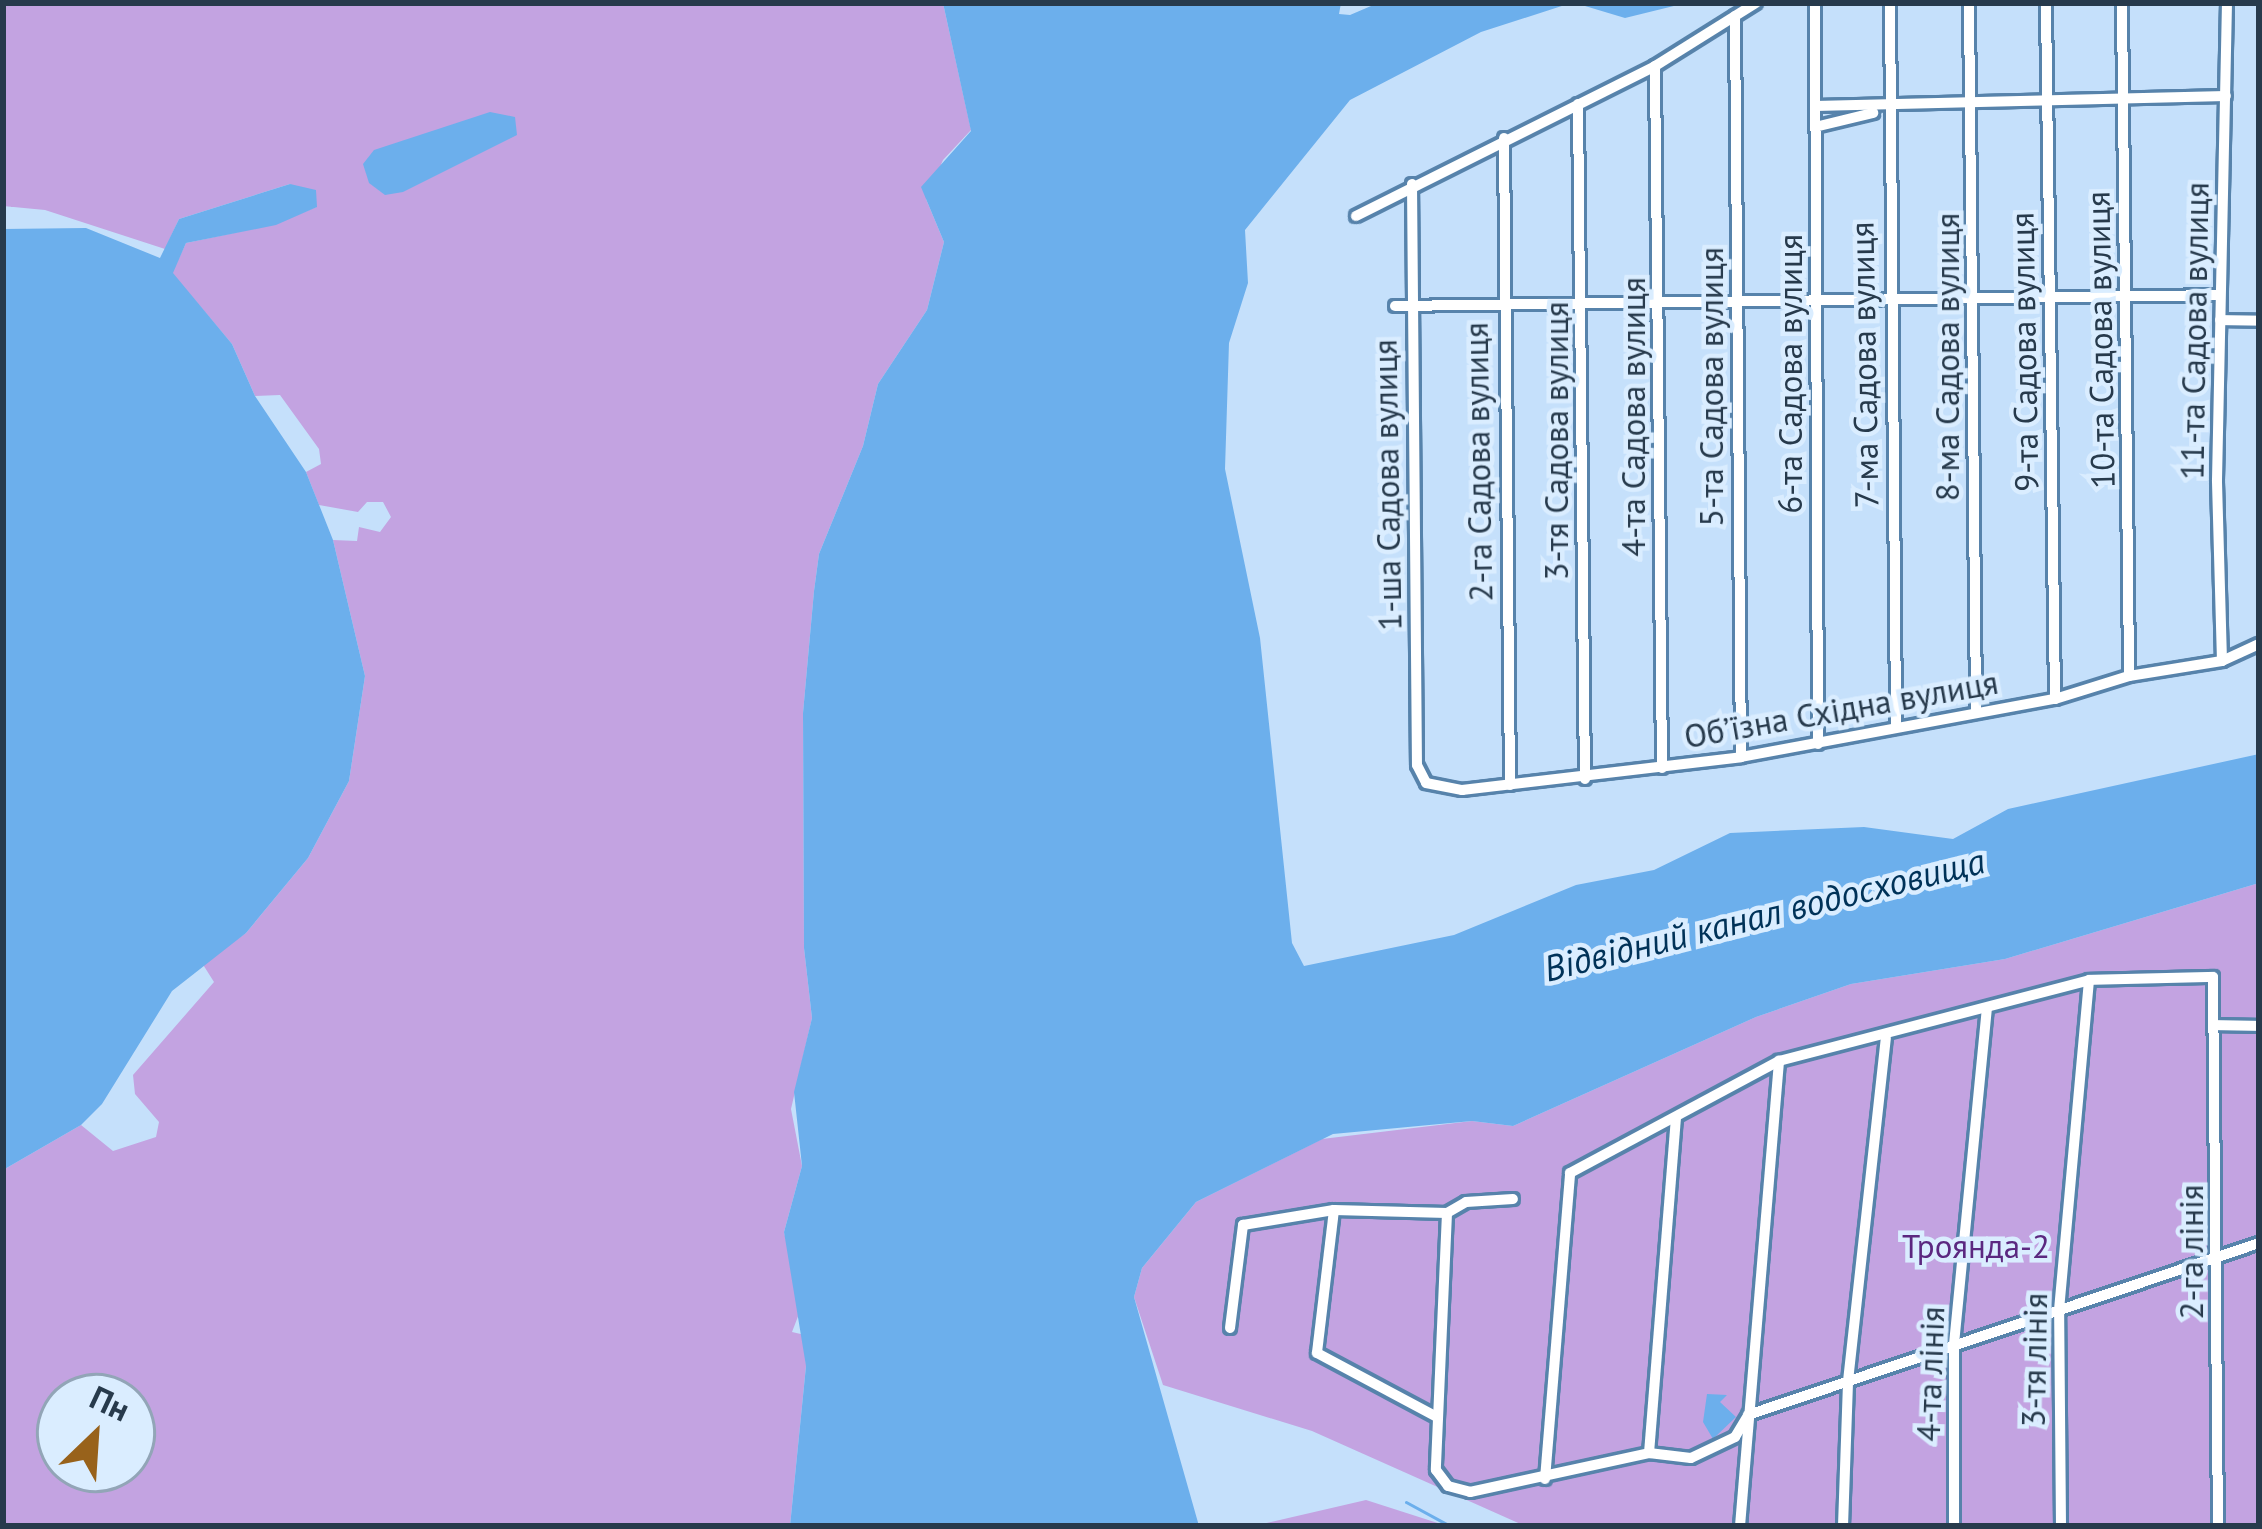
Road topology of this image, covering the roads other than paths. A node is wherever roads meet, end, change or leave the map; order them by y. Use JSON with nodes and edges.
{"nodes":[{"id":1,"x":1756,"y":3,"type":"edge"},
{"id":2,"x":1815,"y":3,"type":"edge"},
{"id":3,"x":1890,"y":3,"type":"edge"},
{"id":4,"x":1969,"y":3,"type":"edge"},
{"id":5,"x":2046,"y":3,"type":"edge"},
{"id":6,"x":2122,"y":3,"type":"edge"},
{"id":7,"x":2227,"y":3,"type":"edge"},
{"id":8,"x":1735,"y":16,"type":"junction"},
{"id":9,"x":1655,"y":65,"type":"junction"},
{"id":10,"x":2226,"y":96,"type":"junction"},
{"id":11,"x":2122,"y":102,"type":"junction"},
{"id":12,"x":1578,"y":104,"type":"junction"},
{"id":13,"x":2047,"y":104,"type":"junction"},
{"id":14,"x":1815,"y":106,"type":"junction"},
{"id":15,"x":1972,"y":107,"type":"junction"},
{"id":16,"x":1888,"y":109,"type":"junction"},
{"id":17,"x":1815,"y":127,"type":"junction"},
{"id":18,"x":1504,"y":138,"type":"junction"},
{"id":19,"x":1412,"y":184,"type":"junction"},
{"id":20,"x":1356,"y":217,"type":"dead end"},
{"id":21,"x":1973,"y":294,"type":"junction"},
{"id":22,"x":2128,"y":294,"type":"junction"},
{"id":23,"x":1891,"y":295,"type":"junction"},
{"id":24,"x":2220,"y":295,"type":"junction"},
{"id":25,"x":1816,"y":296,"type":"junction"},
{"id":26,"x":2050,"y":296,"type":"junction"},
{"id":27,"x":1583,"y":300,"type":"junction"},
{"id":28,"x":1413,"y":301,"type":"junction"},
{"id":29,"x":1659,"y":301,"type":"junction"},
{"id":30,"x":1737,"y":301,"type":"junction"},
{"id":31,"x":1503,"y":302,"type":"junction"},
{"id":32,"x":1395,"y":306,"type":"dead end"},
{"id":33,"x":2220,"y":320,"type":"junction"},
{"id":34,"x":2259,"y":321,"type":"edge"},
{"id":35,"x":2259,"y":644,"type":"edge"},
{"id":36,"x":2222,"y":661,"type":"junction"},
{"id":37,"x":2129,"y":676,"type":"junction"},
{"id":38,"x":2054,"y":700,"type":"junction"},
{"id":39,"x":1976,"y":710,"type":"junction"},
{"id":40,"x":1896,"y":726,"type":"junction"},
{"id":41,"x":1818,"y":744,"type":"junction"},
{"id":42,"x":1741,"y":758,"type":"junction"},
{"id":43,"x":1662,"y":768,"type":"junction"},
{"id":44,"x":1585,"y":779,"type":"junction"},
{"id":45,"x":1426,"y":783,"type":"joint"},
{"id":46,"x":1510,"y":785,"type":"junction"},
{"id":47,"x":2089,"y":980,"type":"junction"},
{"id":48,"x":1987,"y":1010,"type":"junction"},
{"id":49,"x":2215,"y":1025,"type":"junction"},
{"id":50,"x":2259,"y":1025,"type":"edge"},
{"id":51,"x":1886,"y":1038,"type":"junction"},
{"id":52,"x":1779,"y":1061,"type":"junction"},
{"id":53,"x":1676,"y":1118,"type":"junction"},
{"id":54,"x":1513,"y":1198,"type":"dead end"},
{"id":55,"x":1334,"y":1210,"type":"junction"},
{"id":56,"x":1447,"y":1214,"type":"junction"},
{"id":57,"x":2259,"y":1243,"type":"edge"},
{"id":58,"x":2218,"y":1256,"type":"junction"},
{"id":59,"x":2059,"y":1310,"type":"junction"},
{"id":60,"x":1230,"y":1328,"type":"dead end"},
{"id":61,"x":1954,"y":1344,"type":"junction"},
{"id":62,"x":1848,"y":1381,"type":"junction"},
{"id":63,"x":1748,"y":1415,"type":"junction"},
{"id":64,"x":1436,"y":1417,"type":"junction"},
{"id":65,"x":1649,"y":1453,"type":"junction"},
{"id":66,"x":1545,"y":1479,"type":"junction"},
{"id":67,"x":1740,"y":1526,"type":"edge"},
{"id":68,"x":1843,"y":1526,"type":"edge"},
{"id":69,"x":1954,"y":1526,"type":"edge"},
{"id":70,"x":2061,"y":1526,"type":"edge"},
{"id":71,"x":2218,"y":1526,"type":"edge"}],
"edges":[{"from":1,"to":8,"type":"street"},
{"from":2,"to":14,"type":"street","name":"6-та Садова вулиця"},
{"from":3,"to":16,"type":"street","name":"7-ма Садова вулиця"},
{"from":4,"to":15,"type":"street","name":"8-ма Садова вулиця"},
{"from":5,"to":13,"type":"street","name":"9-та Садова вулиця"},
{"from":6,"to":11,"type":"street","name":"10-та Садова вулиця"},
{"from":7,"to":10,"type":"street","name":"11-та Садова вулиця"},
{"from":8,"to":9,"type":"street"},
{"from":8,"to":30,"type":"street","name":"5-та Садова вулиця"},
{"from":9,"to":12,"type":"street"},
{"from":9,"to":29,"type":"street","name":"4-та Садова вулиця"},
{"from":10,"to":11,"type":"street"},
{"from":10,"to":24,"type":"street","name":"11-та Садова вулиця"},
{"from":11,"to":13,"type":"street"},
{"from":11,"to":22,"type":"street","name":"10-та Садова вулиця"},
{"from":12,"to":18,"type":"street"},
{"from":12,"to":27,"type":"street","name":"3-тя Садова вулиця"},
{"from":13,"to":15,"type":"street"},
{"from":13,"to":26,"type":"street","name":"9-та Садова вулиця"},
{"from":14,"to":16,"type":"street"},
{"from":14,"to":17,"type":"street","name":"6-та Садова вулиця"},
{"from":15,"to":16,"type":"street"},
{"from":15,"to":21,"type":"street","name":"8-ма Садова вулиця"},
{"from":16,"to":17,"type":"street"},
{"from":16,"to":23,"type":"street","name":"7-ма Садова вулиця"},
{"from":17,"to":25,"type":"street","name":"6-та Садова вулиця"},
{"from":18,"to":19,"type":"street"},
{"from":18,"to":31,"type":"street","name":"2-га Садова вулиця"},
{"from":19,"to":20,"type":"street"},
{"from":19,"to":28,"type":"street","name":"1-ша Садова вулиця"},
{"from":21,"to":23,"type":"street"},
{"from":21,"to":26,"type":"street"},
{"from":21,"to":39,"type":"street","name":"8-ма Садова вулиця"},
{"from":22,"to":24,"type":"street"},
{"from":22,"to":26,"type":"street"},
{"from":22,"to":37,"type":"street","name":"10-та Садова вулиця"},
{"from":23,"to":25,"type":"street"},
{"from":23,"to":40,"type":"street","name":"7-ма Садова вулиця"},
{"from":24,"to":33,"type":"street","name":"11-та Садова вулиця"},
{"from":25,"to":30,"type":"street"},
{"from":25,"to":41,"type":"street","name":"6-та Садова вулиця"},
{"from":26,"to":38,"type":"street","name":"9-та Садова вулиця"},
{"from":27,"to":29,"type":"street"},
{"from":27,"to":31,"type":"street"},
{"from":27,"to":44,"type":"street","name":"3-тя Садова вулиця"},
{"from":28,"to":31,"type":"street"},
{"from":28,"to":32,"type":"street"},
{"from":28,"to":45,"type":"street","name":"1-ша Садова вулиця"},
{"from":29,"to":30,"type":"street"},
{"from":29,"to":43,"type":"street","name":"4-та Садова вулиця"},
{"from":30,"to":42,"type":"street","name":"5-та Садова вулиця"},
{"from":31,"to":46,"type":"street","name":"2-га Садова вулиця"},
{"from":33,"to":34,"type":"street"},
{"from":33,"to":36,"type":"street","name":"11-та Садова вулиця"},
{"from":35,"to":36,"type":"street","name":"Обʼїзна Східна вулиця"},
{"from":36,"to":37,"type":"street","name":"Обʼїзна Східна вулиця"},
{"from":37,"to":38,"type":"street","name":"Обʼїзна Східна вулиця"},
{"from":38,"to":39,"type":"street","name":"Обʼїзна Східна вулиця"},
{"from":39,"to":40,"type":"street","name":"Обʼїзна Східна вулиця"},
{"from":40,"to":41,"type":"street","name":"Обʼїзна Східна вулиця"},
{"from":41,"to":42,"type":"street","name":"Обʼїзна Східна вулиця"},
{"from":42,"to":43,"type":"street","name":"Обʼїзна Східна вулиця"},
{"from":43,"to":44,"type":"street","name":"Обʼїзна Східна вулиця"},
{"from":44,"to":46,"type":"street","name":"Обʼїзна Східна вулиця"},
{"from":45,"to":46,"type":"street","name":"Обʼїзна Східна вулиця"},
{"from":47,"to":48,"type":"street"},
{"from":47,"to":49,"type":"street","name":"2-га лінія"},
{"from":47,"to":59,"type":"street","name":"3-тя лінія"},
{"from":48,"to":51,"type":"street"},
{"from":48,"to":61,"type":"street","name":"4-та лінія"},
{"from":49,"to":50,"type":"street"},
{"from":49,"to":58,"type":"street","name":"2-га лінія"},
{"from":51,"to":52,"type":"street"},
{"from":51,"to":62,"type":"street"},
{"from":52,"to":53,"type":"street"},
{"from":52,"to":63,"type":"street"},
{"from":53,"to":65,"type":"street"},
{"from":53,"to":66,"type":"street"},
{"from":54,"to":56,"type":"street"},
{"from":55,"to":56,"type":"street"},
{"from":55,"to":60,"type":"street"},
{"from":55,"to":64,"type":"street"},
{"from":56,"to":64,"type":"street"},
{"from":57,"to":58,"type":"street"},
{"from":58,"to":59,"type":"street"},
{"from":58,"to":71,"type":"street","name":"2-га лінія"},
{"from":59,"to":61,"type":"street"},
{"from":59,"to":70,"type":"street","name":"3-тя лінія"},
{"from":61,"to":62,"type":"street"},
{"from":61,"to":69,"type":"street","name":"4-та лінія"},
{"from":62,"to":63,"type":"street"},
{"from":62,"to":68,"type":"street"},
{"from":63,"to":65,"type":"street"},
{"from":63,"to":67,"type":"street"},
{"from":64,"to":66,"type":"street"},
{"from":65,"to":66,"type":"street"}]}
